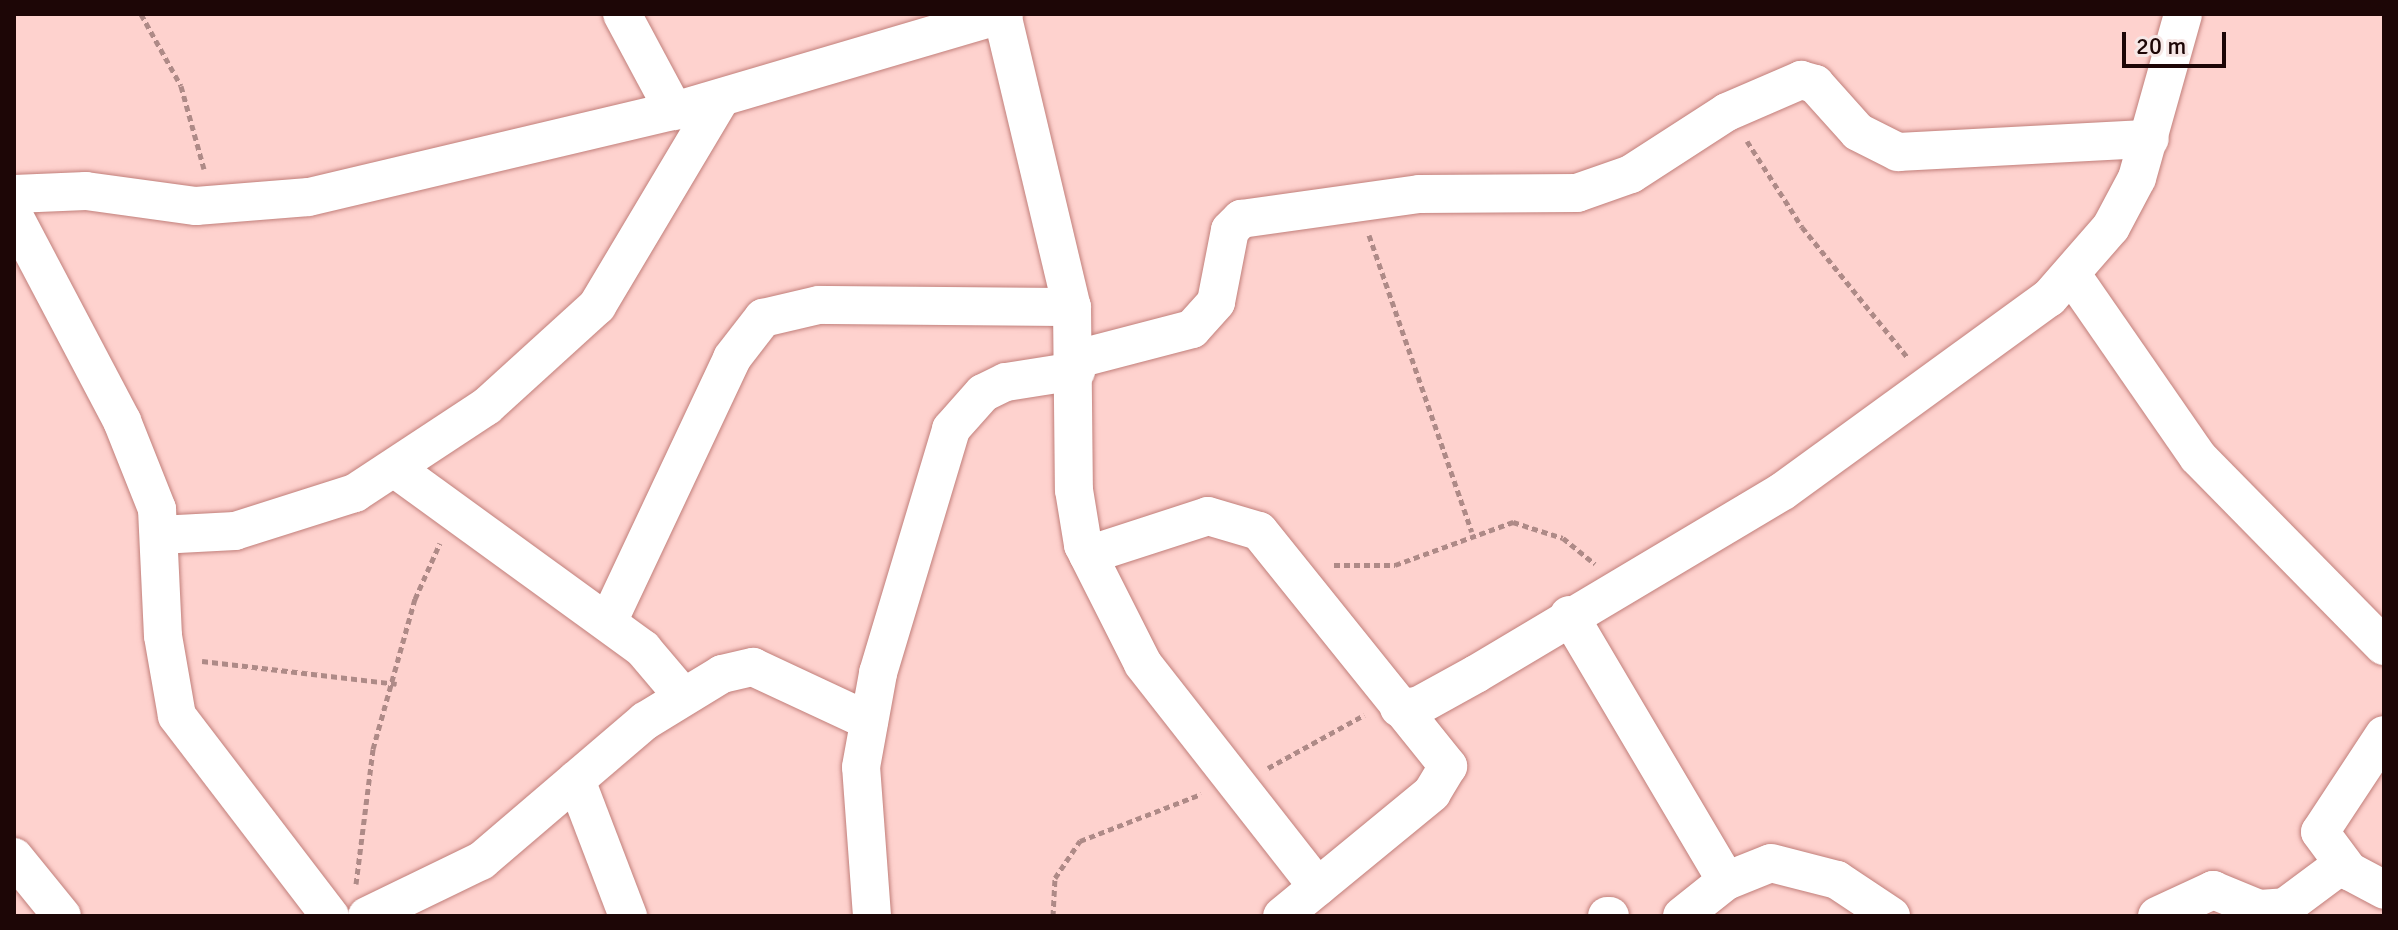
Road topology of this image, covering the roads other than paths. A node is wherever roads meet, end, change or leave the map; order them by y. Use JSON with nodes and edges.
{"nodes":[{"id":1,"x":622,"y":14,"type":"edge"},
{"id":2,"x":1003,"y":14,"type":"edge"},
{"id":3,"x":2177,"y":17,"type":"edge"},
{"id":4,"x":721,"y":98,"type":"junction"},
{"id":5,"x":674,"y":111,"type":"junction"},
{"id":6,"x":2150,"y":139,"type":"junction"},
{"id":7,"x":14,"y":194,"type":"edge"},
{"id":8,"x":14,"y":216,"type":"edge"},
{"id":9,"x":2072,"y":275,"type":"junction"},
{"id":10,"x":1072,"y":307,"type":"junction"},
{"id":11,"x":1077,"y":365,"type":"junction"},
{"id":12,"x":397,"y":470,"type":"junction"},
{"id":13,"x":159,"y":535,"type":"junction"},
{"id":14,"x":1088,"y":555,"type":"junction"},
{"id":15,"x":1569,"y":615,"type":"junction"},
{"id":16,"x":608,"y":622,"type":"junction"},
{"id":17,"x":2384,"y":646,"type":"edge"},
{"id":18,"x":682,"y":695,"type":"junction"},
{"id":19,"x":1397,"y":705,"type":"junction"},
{"id":20,"x":869,"y":721,"type":"junction"},
{"id":21,"x":2384,"y":735,"type":"edge"},
{"id":22,"x":576,"y":780,"type":"junction"},
{"id":23,"x":14,"y":857,"type":"edge"},
{"id":24,"x":2343,"y":864,"type":"junction"},
{"id":25,"x":1726,"y":881,"type":"junction"},
{"id":26,"x":1318,"y":887,"type":"junction"},
{"id":27,"x":2384,"y":890,"type":"edge"},
{"id":28,"x":352,"y":909,"type":"edge"},
{"id":29,"x":62,"y":916,"type":"edge"},
{"id":30,"x":628,"y":916,"type":"edge"},
{"id":31,"x":872,"y":916,"type":"edge"},
{"id":32,"x":1282,"y":916,"type":"edge"},
{"id":33,"x":1682,"y":916,"type":"edge"},
{"id":34,"x":1891,"y":916,"type":"edge"},
{"id":35,"x":2157,"y":916,"type":"edge"}],
"edges":[{"from":1,"to":5,"type":"street"},
{"from":2,"to":4,"type":"street"},
{"from":2,"to":10,"type":"street"},
{"from":3,"to":6,"type":"street"},
{"from":4,"to":5,"type":"street"},
{"from":4,"to":12,"type":"street"},
{"from":5,"to":7,"type":"street"},
{"from":6,"to":9,"type":"street"},
{"from":6,"to":11,"type":"street"},
{"from":8,"to":13,"type":"street"},
{"from":9,"to":15,"type":"street"},
{"from":9,"to":17,"type":"street"},
{"from":10,"to":11,"type":"street"},
{"from":10,"to":16,"type":"street"},
{"from":11,"to":14,"type":"street"},
{"from":11,"to":20,"type":"street"},
{"from":12,"to":13,"type":"street"},
{"from":12,"to":16,"type":"street"},
{"from":13,"to":28,"type":"street"},
{"from":14,"to":19,"type":"street"},
{"from":14,"to":26,"type":"street"},
{"from":15,"to":19,"type":"street"},
{"from":15,"to":25,"type":"street"},
{"from":16,"to":18,"type":"street"},
{"from":18,"to":20,"type":"street"},
{"from":18,"to":22,"type":"street"},
{"from":19,"to":26,"type":"street"},
{"from":20,"to":31,"type":"street"},
{"from":21,"to":24,"type":"street"},
{"from":22,"to":28,"type":"street"},
{"from":22,"to":30,"type":"street"},
{"from":23,"to":29,"type":"street"},
{"from":24,"to":27,"type":"street"},
{"from":24,"to":35,"type":"street"},
{"from":25,"to":33,"type":"street"},
{"from":25,"to":34,"type":"street"},
{"from":26,"to":32,"type":"street"}]}
